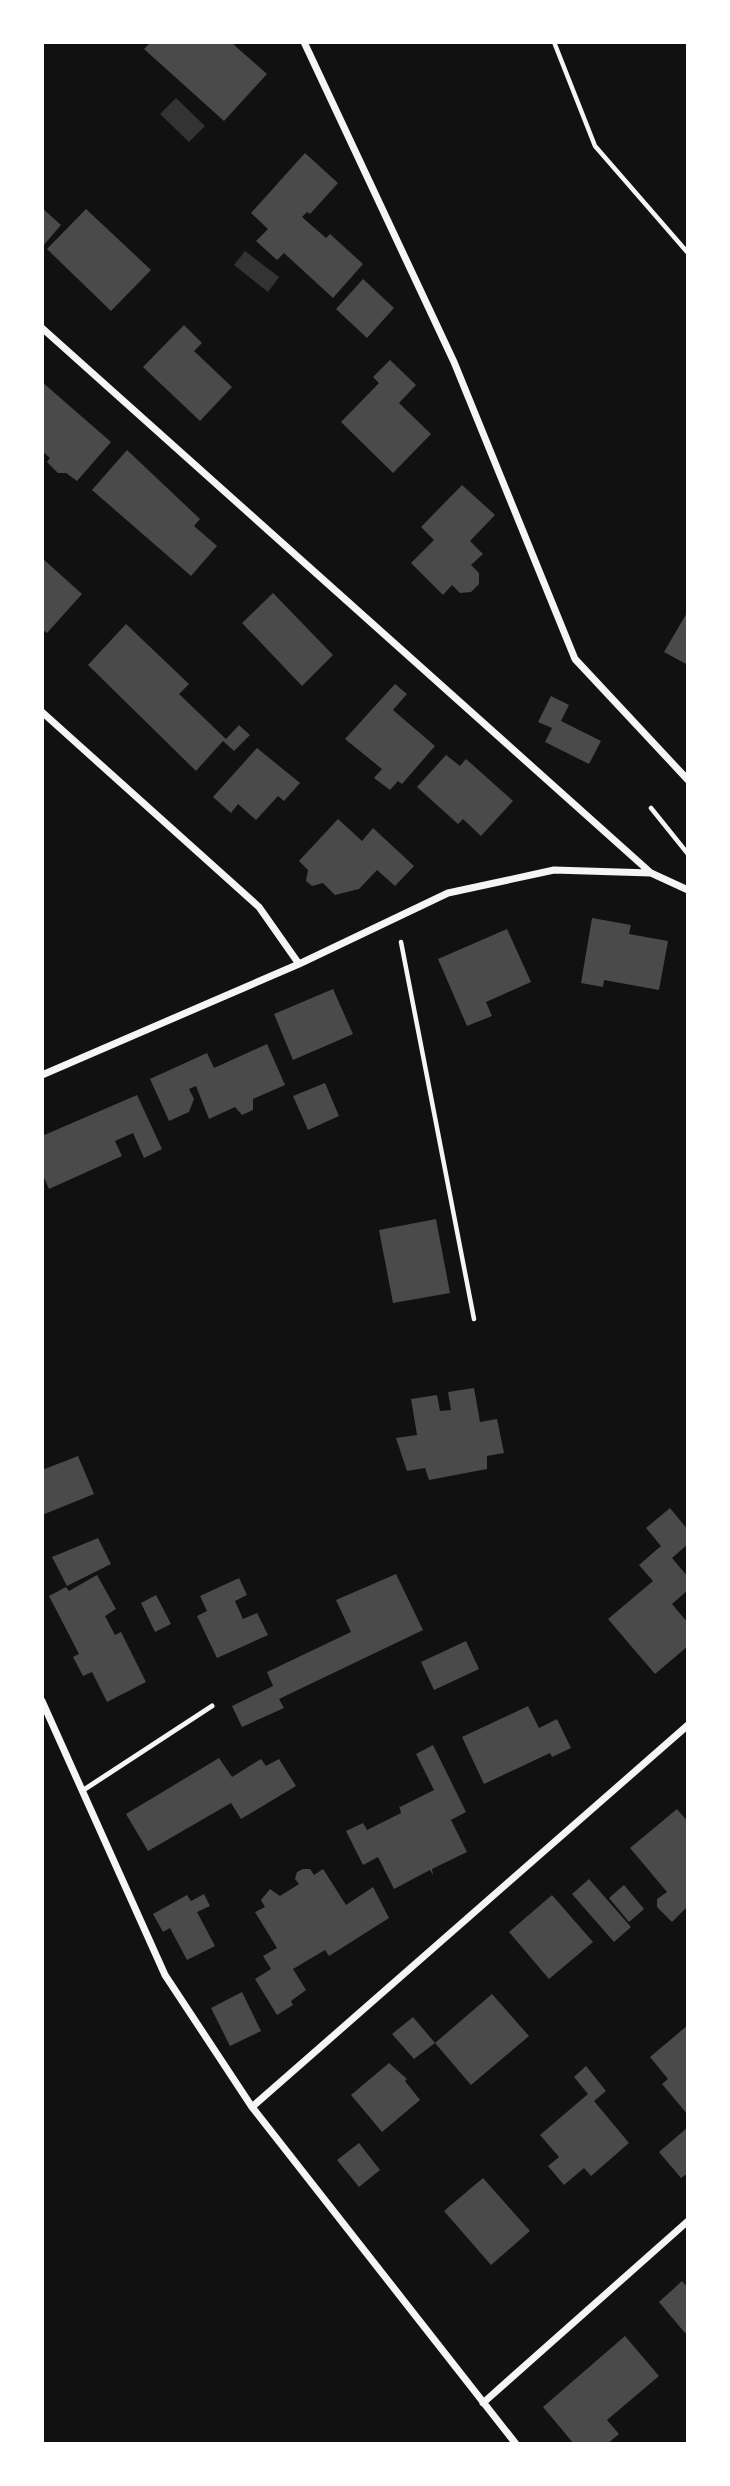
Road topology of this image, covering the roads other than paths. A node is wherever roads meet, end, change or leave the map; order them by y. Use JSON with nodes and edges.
{"nodes":[{"id":1,"x":304,"y":42,"type":"edge"},
{"id":2,"x":42,"y":328,"type":"edge"},
{"id":3,"x":42,"y":712,"type":"edge"},
{"id":4,"x":688,"y":780,"type":"edge"},
{"id":5,"x":651,"y":873,"type":"junction"},
{"id":6,"x":688,"y":890,"type":"edge"},
{"id":7,"x":299,"y":964,"type":"junction"},
{"id":8,"x":42,"y":1075,"type":"edge"},
{"id":9,"x":42,"y":1701,"type":"edge"},
{"id":10,"x":212,"y":1706,"type":"dead end"},
{"id":11,"x":688,"y":1725,"type":"edge"},
{"id":12,"x":82,"y":1791,"type":"junction"},
{"id":13,"x":252,"y":2107,"type":"junction"},
{"id":14,"x":688,"y":2221,"type":"edge"},
{"id":15,"x":484,"y":2403,"type":"junction"},
{"id":16,"x":516,"y":2444,"type":"edge"}],
"edges":[{"from":1,"to":4,"type":"street"},
{"from":2,"to":5,"type":"street"},
{"from":3,"to":7,"type":"street"},
{"from":5,"to":6,"type":"street"},
{"from":5,"to":7,"type":"street"},
{"from":7,"to":8,"type":"street"},
{"from":9,"to":12,"type":"street"},
{"from":10,"to":12,"type":"lane"},
{"from":11,"to":13,"type":"street"},
{"from":12,"to":13,"type":"street"},
{"from":13,"to":15,"type":"street"},
{"from":14,"to":15,"type":"street"},
{"from":15,"to":16,"type":"street"}]}
